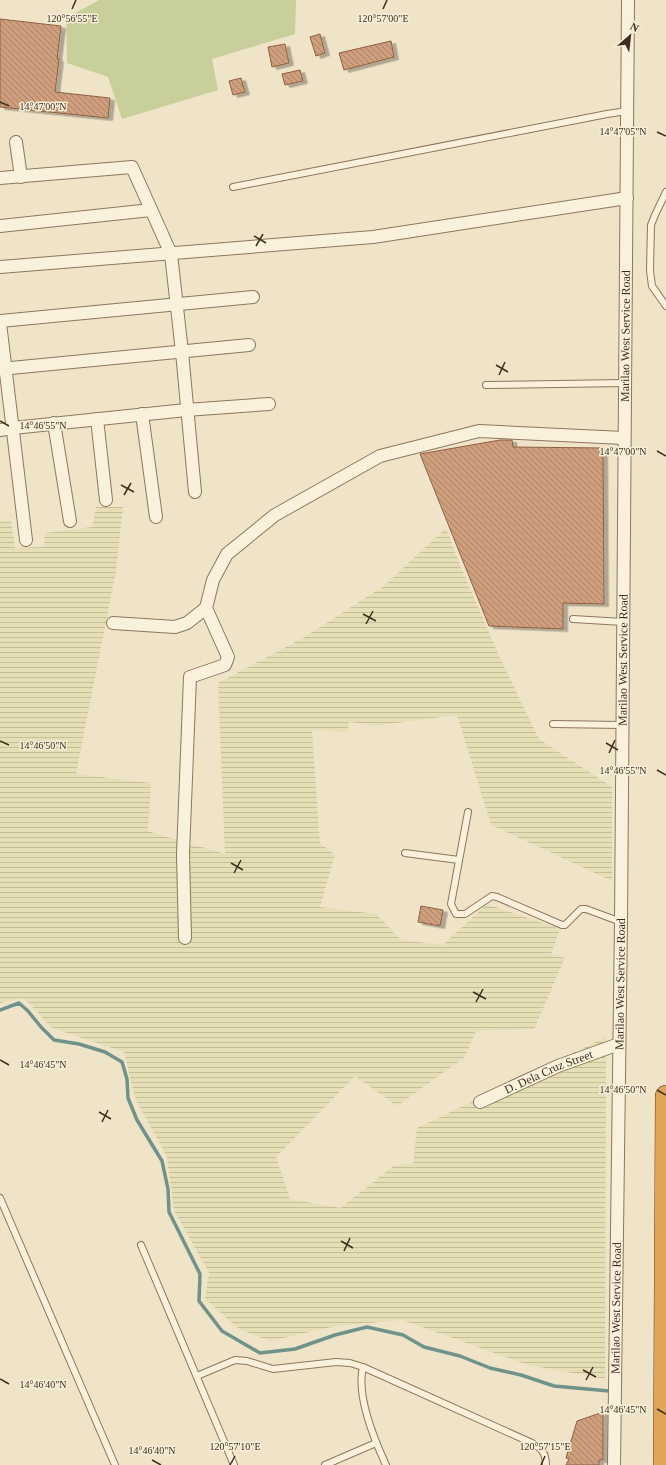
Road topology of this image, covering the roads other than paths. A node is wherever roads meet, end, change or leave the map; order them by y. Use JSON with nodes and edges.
{"nodes":[{"id":1,"x":628,"y":0,"type":"edge"},
{"id":2,"x":627,"y":111,"type":"junction"},
{"id":3,"x":16,"y":142,"type":"dead end"},
{"id":4,"x":20,"y":176,"type":"junction"},
{"id":5,"x":0,"y":178,"type":"edge"},
{"id":6,"x":233,"y":186,"type":"dead end"},
{"id":7,"x":666,"y":192,"type":"edge"},
{"id":8,"x":627,"y":198,"type":"junction"},
{"id":9,"x":151,"y":210,"type":"junction"},
{"id":10,"x":0,"y":226,"type":"edge"},
{"id":11,"x":171,"y":254,"type":"junction"},
{"id":12,"x":0,"y":267,"type":"edge"},
{"id":13,"x":253,"y":297,"type":"dead end"},
{"id":14,"x":176,"y":304,"type":"junction"},
{"id":15,"x":666,"y":306,"type":"edge"},
{"id":16,"x":0,"y":322,"type":"edge"},
{"id":17,"x":249,"y":345,"type":"dead end"},
{"id":18,"x":182,"y":352,"type":"junction"},
{"id":19,"x":3,"y":369,"type":"edge"},
{"id":20,"x":625,"y":382,"type":"junction"},
{"id":21,"x":486,"y":385,"type":"dead end"},
{"id":22,"x":269,"y":404,"type":"dead end"},
{"id":23,"x":186,"y":410,"type":"junction"},
{"id":24,"x":142,"y":414,"type":"junction"},
{"id":25,"x":96,"y":419,"type":"junction"},
{"id":26,"x":54,"y":423,"type":"junction"},
{"id":27,"x":13,"y":428,"type":"junction"},
{"id":28,"x":0,"y":430,"type":"edge"},
{"id":29,"x":624,"y":438,"type":"junction"},
{"id":30,"x":195,"y":492,"type":"dead end"},
{"id":31,"x":106,"y":500,"type":"dead end"},
{"id":32,"x":156,"y":517,"type":"dead end"},
{"id":33,"x":70,"y":521,"type":"dead end"},
{"id":34,"x":26,"y":540,"type":"dead end"},
{"id":35,"x":206,"y":608,"type":"junction"},
{"id":36,"x":573,"y":619,"type":"dead end"},
{"id":37,"x":623,"y":622,"type":"junction"},
{"id":38,"x":113,"y":623,"type":"dead end"},
{"id":39,"x":553,"y":724,"type":"dead end"},
{"id":40,"x":623,"y":725,"type":"junction"},
{"id":41,"x":468,"y":812,"type":"dead end"},
{"id":42,"x":405,"y":853,"type":"dead end"},
{"id":43,"x":459,"y":860,"type":"junction"},
{"id":44,"x":621,"y":922,"type":"junction"},
{"id":45,"x":185,"y":938,"type":"dead end"},
{"id":46,"x":619,"y":1044,"type":"junction"},
{"id":47,"x":666,"y":1096,"type":"edge"},
{"id":48,"x":480,"y":1102,"type":"dead end"},
{"id":49,"x":0,"y":1198,"type":"edge"},
{"id":50,"x":141,"y":1245,"type":"dead end"},
{"id":51,"x":363,"y":1368,"type":"junction"},
{"id":52,"x":197,"y":1376,"type":"junction"},
{"id":53,"x":376,"y":1443,"type":"junction"},
{"id":54,"x":115,"y":1465,"type":"edge"},
{"id":55,"x":234,"y":1465,"type":"edge"},
{"id":56,"x":325,"y":1465,"type":"edge"},
{"id":57,"x":386,"y":1465,"type":"edge"},
{"id":58,"x":546,"y":1465,"type":"edge"},
{"id":59,"x":614,"y":1465,"type":"edge"},
{"id":60,"x":664,"y":1465,"type":"edge"}],
"edges":[{"from":1,"to":2,"type":"street","name":"Marilao West Service Road"},
{"from":2,"to":6,"type":"lane"},
{"from":2,"to":8,"type":"street","name":"Marilao West Service Road"},
{"from":3,"to":4,"type":"street"},
{"from":4,"to":5,"type":"street"},
{"from":4,"to":9,"type":"street"},
{"from":7,"to":15,"type":"lane"},
{"from":8,"to":11,"type":"street"},
{"from":8,"to":20,"type":"street","name":"Marilao West Service Road"},
{"from":9,"to":10,"type":"street"},
{"from":9,"to":11,"type":"street"},
{"from":11,"to":12,"type":"street"},
{"from":11,"to":14,"type":"street"},
{"from":13,"to":14,"type":"street"},
{"from":14,"to":16,"type":"street"},
{"from":14,"to":18,"type":"street"},
{"from":16,"to":19,"type":"street"},
{"from":17,"to":18,"type":"street"},
{"from":18,"to":19,"type":"street"},
{"from":18,"to":23,"type":"street"},
{"from":19,"to":27,"type":"street"},
{"from":20,"to":21,"type":"lane"},
{"from":20,"to":29,"type":"street","name":"Marilao West Service Road"},
{"from":22,"to":23,"type":"street"},
{"from":23,"to":24,"type":"street"},
{"from":23,"to":30,"type":"street"},
{"from":24,"to":25,"type":"street"},
{"from":24,"to":32,"type":"street"},
{"from":25,"to":26,"type":"street"},
{"from":25,"to":31,"type":"street"},
{"from":26,"to":27,"type":"street"},
{"from":26,"to":33,"type":"street"},
{"from":27,"to":28,"type":"street"},
{"from":27,"to":34,"type":"street"},
{"from":29,"to":35,"type":"street"},
{"from":29,"to":37,"type":"street","name":"Marilao West Service Road"},
{"from":35,"to":38,"type":"street"},
{"from":35,"to":45,"type":"street"},
{"from":36,"to":37,"type":"lane"},
{"from":37,"to":40,"type":"street","name":"Marilao West Service Road"},
{"from":39,"to":40,"type":"lane"},
{"from":40,"to":44,"type":"street","name":"Marilao West Service Road"},
{"from":41,"to":43,"type":"lane"},
{"from":42,"to":43,"type":"lane"},
{"from":43,"to":44,"type":"lane"},
{"from":44,"to":46,"type":"street","name":"Marilao West Service Road"},
{"from":46,"to":48,"type":"street","name":"D. Dela Cruz Street"},
{"from":46,"to":59,"type":"street","name":"Marilao West Service Road"},
{"from":47,"to":60,"type":"highway"},
{"from":49,"to":54,"type":"lane"},
{"from":50,"to":52,"type":"lane"},
{"from":51,"to":52,"type":"lane"},
{"from":51,"to":53,"type":"lane"},
{"from":51,"to":58,"type":"lane"},
{"from":52,"to":55,"type":"lane"},
{"from":53,"to":56,"type":"lane"},
{"from":53,"to":57,"type":"lane"}]}
